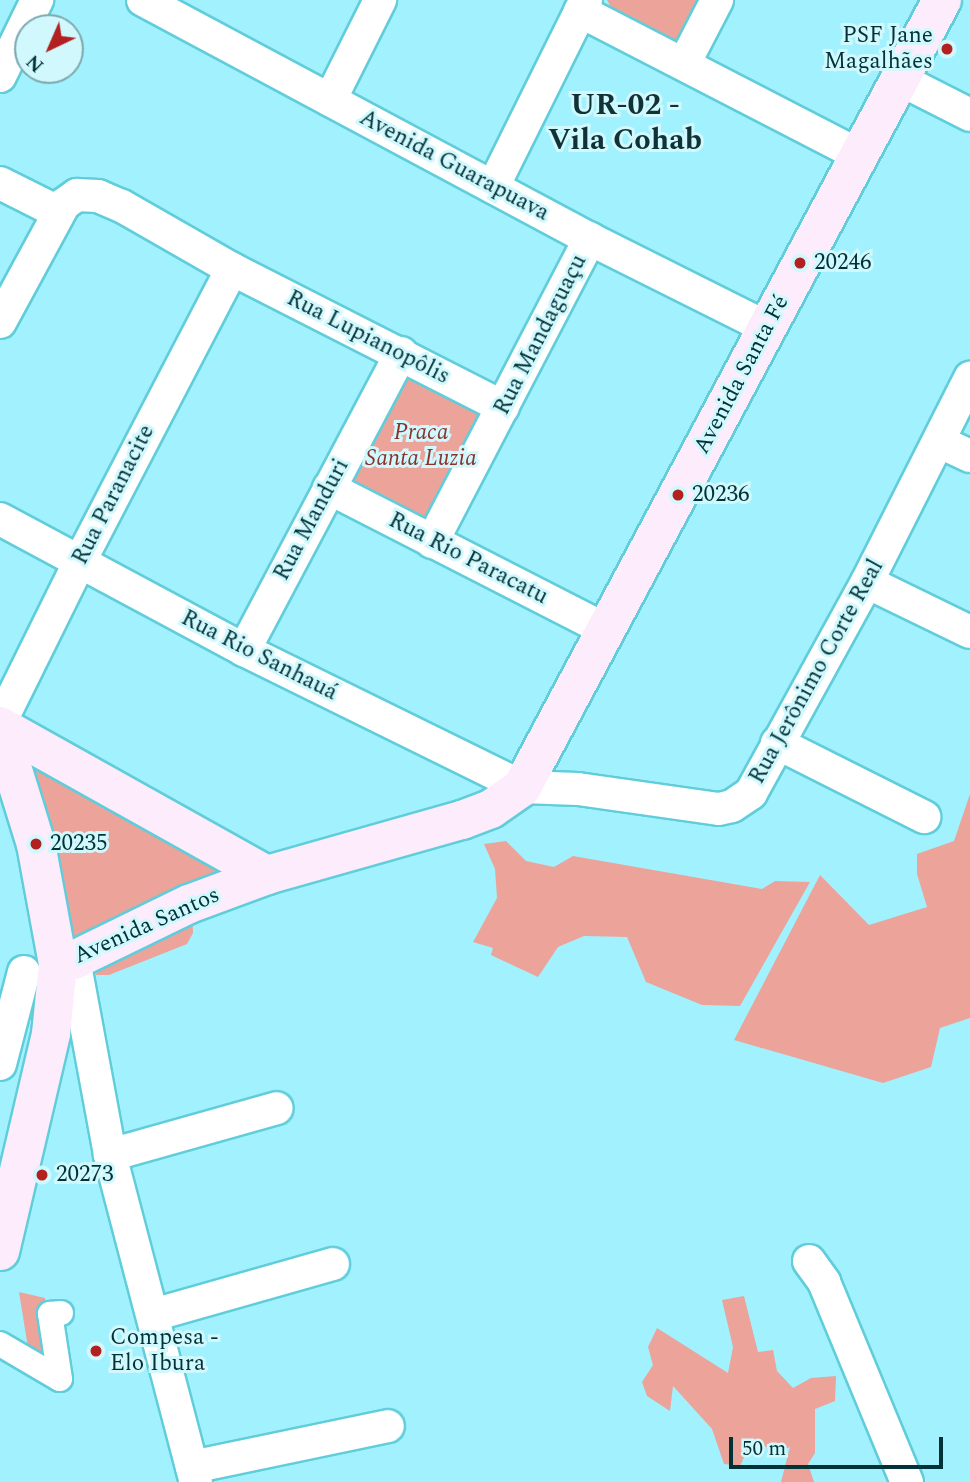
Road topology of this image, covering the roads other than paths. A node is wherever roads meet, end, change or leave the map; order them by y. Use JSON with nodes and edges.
{"nodes":[{"id":1,"x":37,"y":0,"type":"edge"},
{"id":2,"x":380,"y":0,"type":"edge"},
{"id":3,"x":717,"y":0,"type":"edge"},
{"id":4,"x":942,"y":0,"type":"edge"},
{"id":5,"x":158,"y":3,"type":"edge"},
{"id":6,"x":583,"y":5,"type":"edge"},
{"id":7,"x":685,"y":62,"type":"junction"},
{"id":8,"x":0,"y":76,"type":"edge"},
{"id":9,"x":901,"y":80,"type":"junction"},
{"id":10,"x":330,"y":100,"type":"junction"},
{"id":11,"x":970,"y":115,"type":"edge"},
{"id":12,"x":858,"y":155,"type":"junction"},
{"id":13,"x":0,"y":183,"type":"edge"},
{"id":14,"x":493,"y":187,"type":"junction"},
{"id":15,"x":58,"y":212,"type":"junction"},
{"id":16,"x":590,"y":239,"type":"junction"},
{"id":17,"x":233,"y":269,"type":"junction"},
{"id":18,"x":0,"y":322,"type":"edge"},
{"id":19,"x":768,"y":328,"type":"junction"},
{"id":20,"x":401,"y":353,"type":"junction"},
{"id":21,"x":970,"y":378,"type":"edge"},
{"id":22,"x":503,"y":407,"type":"junction"},
{"id":23,"x":940,"y":442,"type":"junction"},
{"id":24,"x":970,"y":456,"type":"edge"},
{"id":25,"x":329,"y":488,"type":"junction"},
{"id":26,"x":0,"y":519,"type":"edge"},
{"id":27,"x":432,"y":542,"type":"junction"},
{"id":28,"x":80,"y":561,"type":"junction"},
{"id":29,"x":867,"y":582,"type":"junction"},
{"id":30,"x":607,"y":630,"type":"junction"},
{"id":31,"x":970,"y":632,"type":"edge"},
{"id":32,"x":244,"y":650,"type":"junction"},
{"id":33,"x":0,"y":725,"type":"edge"},
{"id":34,"x":777,"y":743,"type":"junction"},
{"id":35,"x":522,"y":787,"type":"junction"},
{"id":36,"x":12,"y":801,"type":"edge"},
{"id":37,"x":924,"y":817,"type":"dead end"},
{"id":38,"x":267,"y":874,"type":"junction"},
{"id":39,"x":39,"y":967,"type":"edge"},
{"id":40,"x":0,"y":1064,"type":"edge"},
{"id":41,"x":277,"y":1108,"type":"dead end"},
{"id":42,"x":110,"y":1155,"type":"junction"},
{"id":43,"x":0,"y":1251,"type":"edge"},
{"id":44,"x":808,"y":1261,"type":"dead end"},
{"id":45,"x":333,"y":1264,"type":"dead end"},
{"id":46,"x":61,"y":1313,"type":"dead end"},
{"id":47,"x":153,"y":1315,"type":"junction"},
{"id":48,"x":0,"y":1344,"type":"edge"},
{"id":49,"x":387,"y":1426,"type":"dead end"},
{"id":50,"x":194,"y":1474,"type":"edge"},
{"id":51,"x":907,"y":1482,"type":"edge"}],
"edges":[{"from":1,"to":8,"type":"street"},
{"from":2,"to":10,"type":"street"},
{"from":3,"to":7,"type":"street"},
{"from":4,"to":9,"type":"main road","name":"Avenida Santa Fé"},
{"from":5,"to":10,"type":"street","name":"Avenida Guarapuava"},
{"from":6,"to":7,"type":"street"},
{"from":6,"to":14,"type":"street"},
{"from":7,"to":12,"type":"street"},
{"from":9,"to":11,"type":"street"},
{"from":9,"to":12,"type":"main road","name":"Avenida Santa Fé"},
{"from":10,"to":14,"type":"street","name":"Avenida Guarapuava"},
{"from":12,"to":19,"type":"main road","name":"Avenida Santa Fé"},
{"from":13,"to":15,"type":"street"},
{"from":14,"to":16,"type":"street","name":"Avenida Guarapuava"},
{"from":15,"to":17,"type":"street","name":"Rua Lupianopôlis"},
{"from":15,"to":18,"type":"street"},
{"from":16,"to":19,"type":"street","name":"Avenida Guarapuava"},
{"from":16,"to":22,"type":"street","name":"Rua Mandaguaçu"},
{"from":17,"to":20,"type":"street","name":"Rua Lupianopôlis"},
{"from":17,"to":28,"type":"street","name":"Rua Paranacite"},
{"from":19,"to":30,"type":"main road","name":"Avenida Santa Fé"},
{"from":20,"to":22,"type":"street","name":"Rua Lupianopôlis"},
{"from":20,"to":25,"type":"street","name":"Rua Manduri"},
{"from":21,"to":23,"type":"street","name":"Rua Jerônimo Corte Real"},
{"from":22,"to":27,"type":"street","name":"Rua Mandaguaçu"},
{"from":23,"to":24,"type":"street"},
{"from":23,"to":29,"type":"street","name":"Rua Jerônimo Corte Real"},
{"from":25,"to":27,"type":"street","name":"Rua Rio Paracatu"},
{"from":25,"to":32,"type":"street","name":"Rua Manduri"},
{"from":26,"to":28,"type":"street","name":"Rua Rio Sanhauá"},
{"from":27,"to":30,"type":"street","name":"Rua Rio Paracatu"},
{"from":28,"to":32,"type":"street","name":"Rua Rio Sanhauá"},
{"from":28,"to":33,"type":"street","name":"Rua Paranacite"},
{"from":29,"to":31,"type":"street"},
{"from":29,"to":34,"type":"street","name":"Rua Jerônimo Corte Real"},
{"from":30,"to":35,"type":"main road","name":"Avenida Santa Fé"},
{"from":32,"to":35,"type":"street","name":"Rua Rio Sanhauá"},
{"from":33,"to":36,"type":"main road","name":"Avenida Santos"},
{"from":33,"to":38,"type":"main road","name":"Avenida Santos"},
{"from":34,"to":35,"type":"street","name":"Rua Jerônimo Corte Real"},
{"from":34,"to":37,"type":"street"},
{"from":35,"to":38,"type":"main road","name":"Avenida Santos"},
{"from":36,"to":39,"type":"main road","name":"Avenida Santos"},
{"from":38,"to":39,"type":"main road","name":"Avenida Santos"},
{"from":39,"to":40,"type":"street"},
{"from":39,"to":42,"type":"street"},
{"from":39,"to":43,"type":"main road"},
{"from":41,"to":42,"type":"street"},
{"from":42,"to":47,"type":"street"},
{"from":44,"to":51,"type":"street"},
{"from":45,"to":47,"type":"street"},
{"from":46,"to":48,"type":"street"},
{"from":47,"to":50,"type":"street"},
{"from":49,"to":50,"type":"street"}]}
